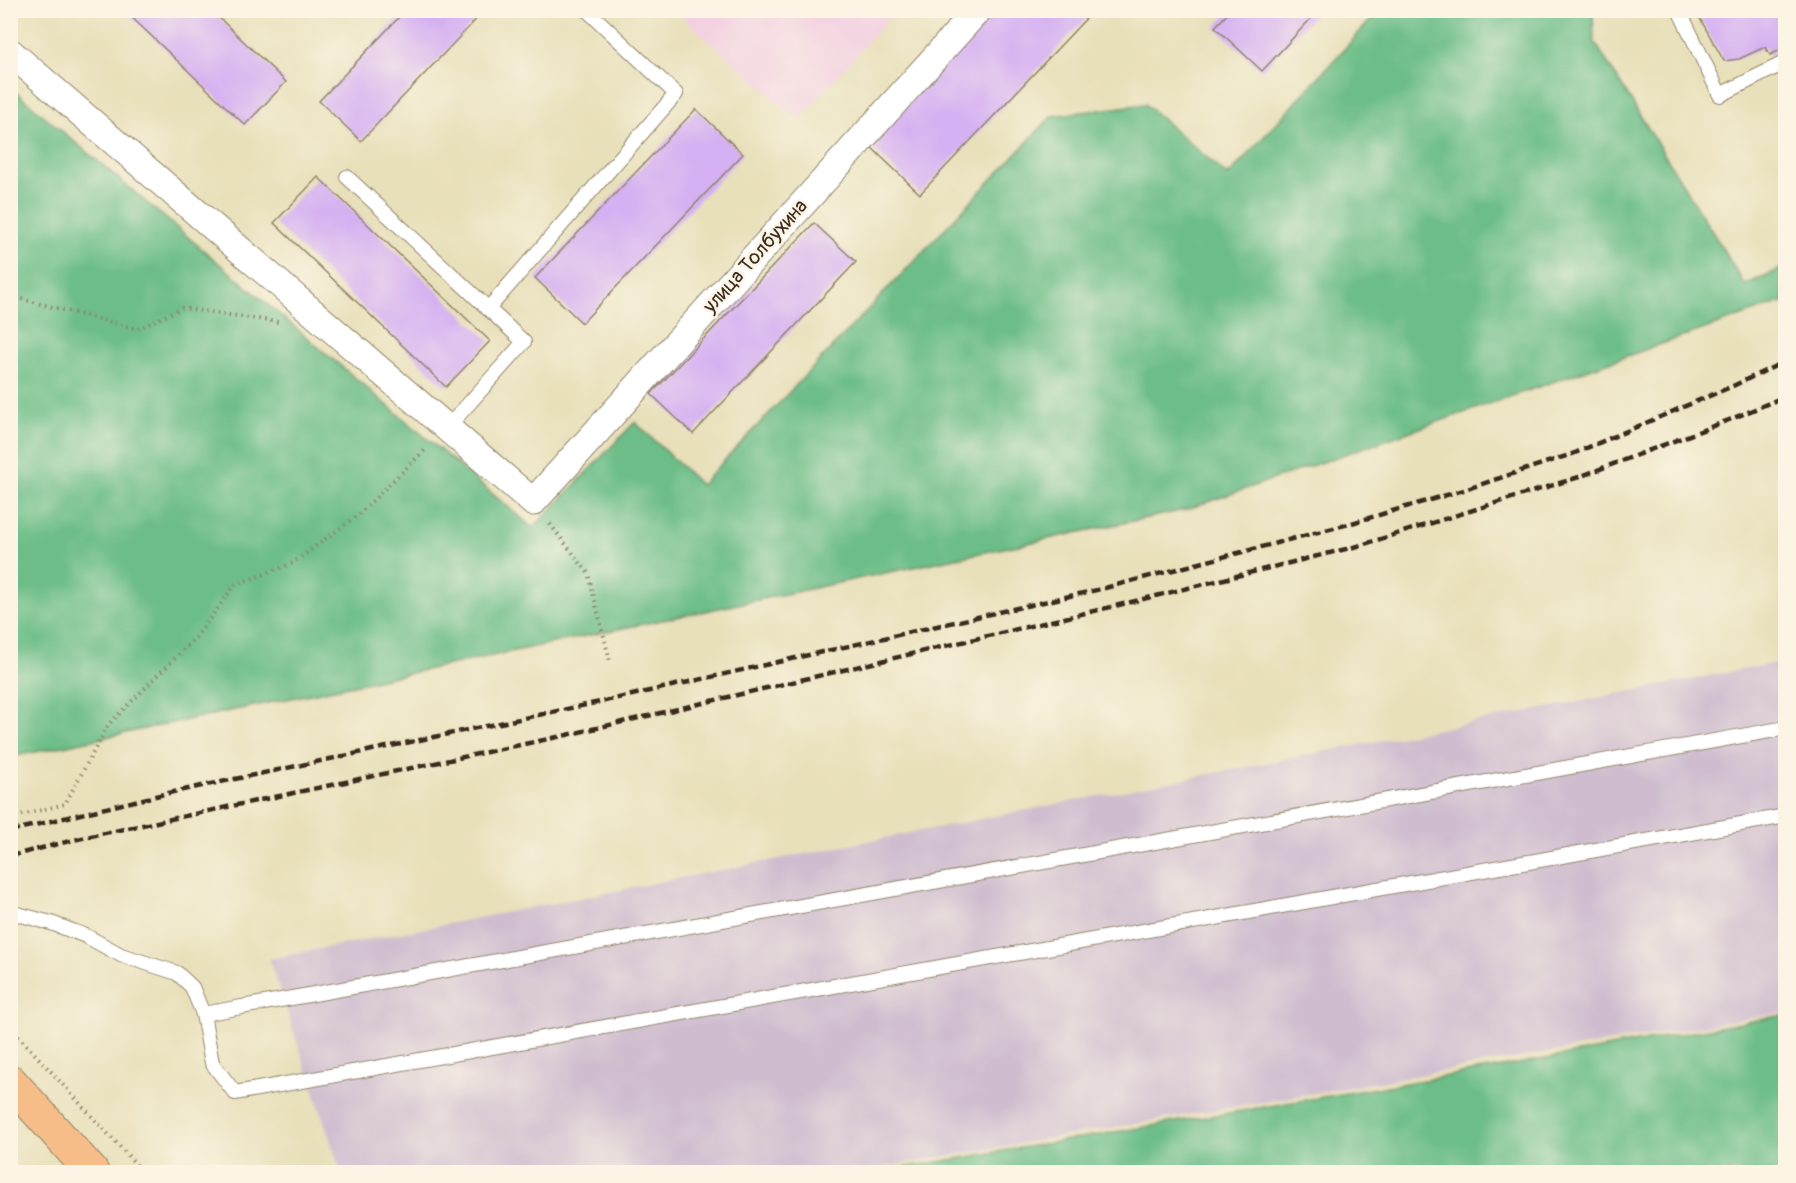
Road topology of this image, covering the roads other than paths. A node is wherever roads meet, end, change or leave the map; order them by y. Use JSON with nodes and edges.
{"nodes":[{"id":1,"x":587,"y":10,"type":"edge"},
{"id":2,"x":978,"y":10,"type":"edge"},
{"id":3,"x":1678,"y":10,"type":"edge"},
{"id":4,"x":10,"y":52,"type":"edge"},
{"id":5,"x":1785,"y":62,"type":"edge"},
{"id":6,"x":347,"y":177,"type":"dead end"},
{"id":7,"x":488,"y":309,"type":"junction"},
{"id":8,"x":447,"y":428,"type":"junction"},
{"id":9,"x":1785,"y":728,"type":"edge"},
{"id":10,"x":1785,"y":816,"type":"edge"},
{"id":11,"x":10,"y":912,"type":"edge"},
{"id":12,"x":202,"y":1014,"type":"junction"},
{"id":13,"x":10,"y":1081,"type":"edge"},
{"id":14,"x":92,"y":1173,"type":"edge"}],
"edges":[{"from":1,"to":7,"type":"lane"},
{"from":2,"to":8,"type":"street","name":"улица Толбухина"},
{"from":3,"to":5,"type":"lane"},
{"from":4,"to":8,"type":"street"},
{"from":6,"to":7,"type":"lane"},
{"from":7,"to":8,"type":"lane"},
{"from":9,"to":12,"type":"lane"},
{"from":10,"to":12,"type":"lane"},
{"from":11,"to":12,"type":"lane"},
{"from":13,"to":14,"type":"main road"}]}
